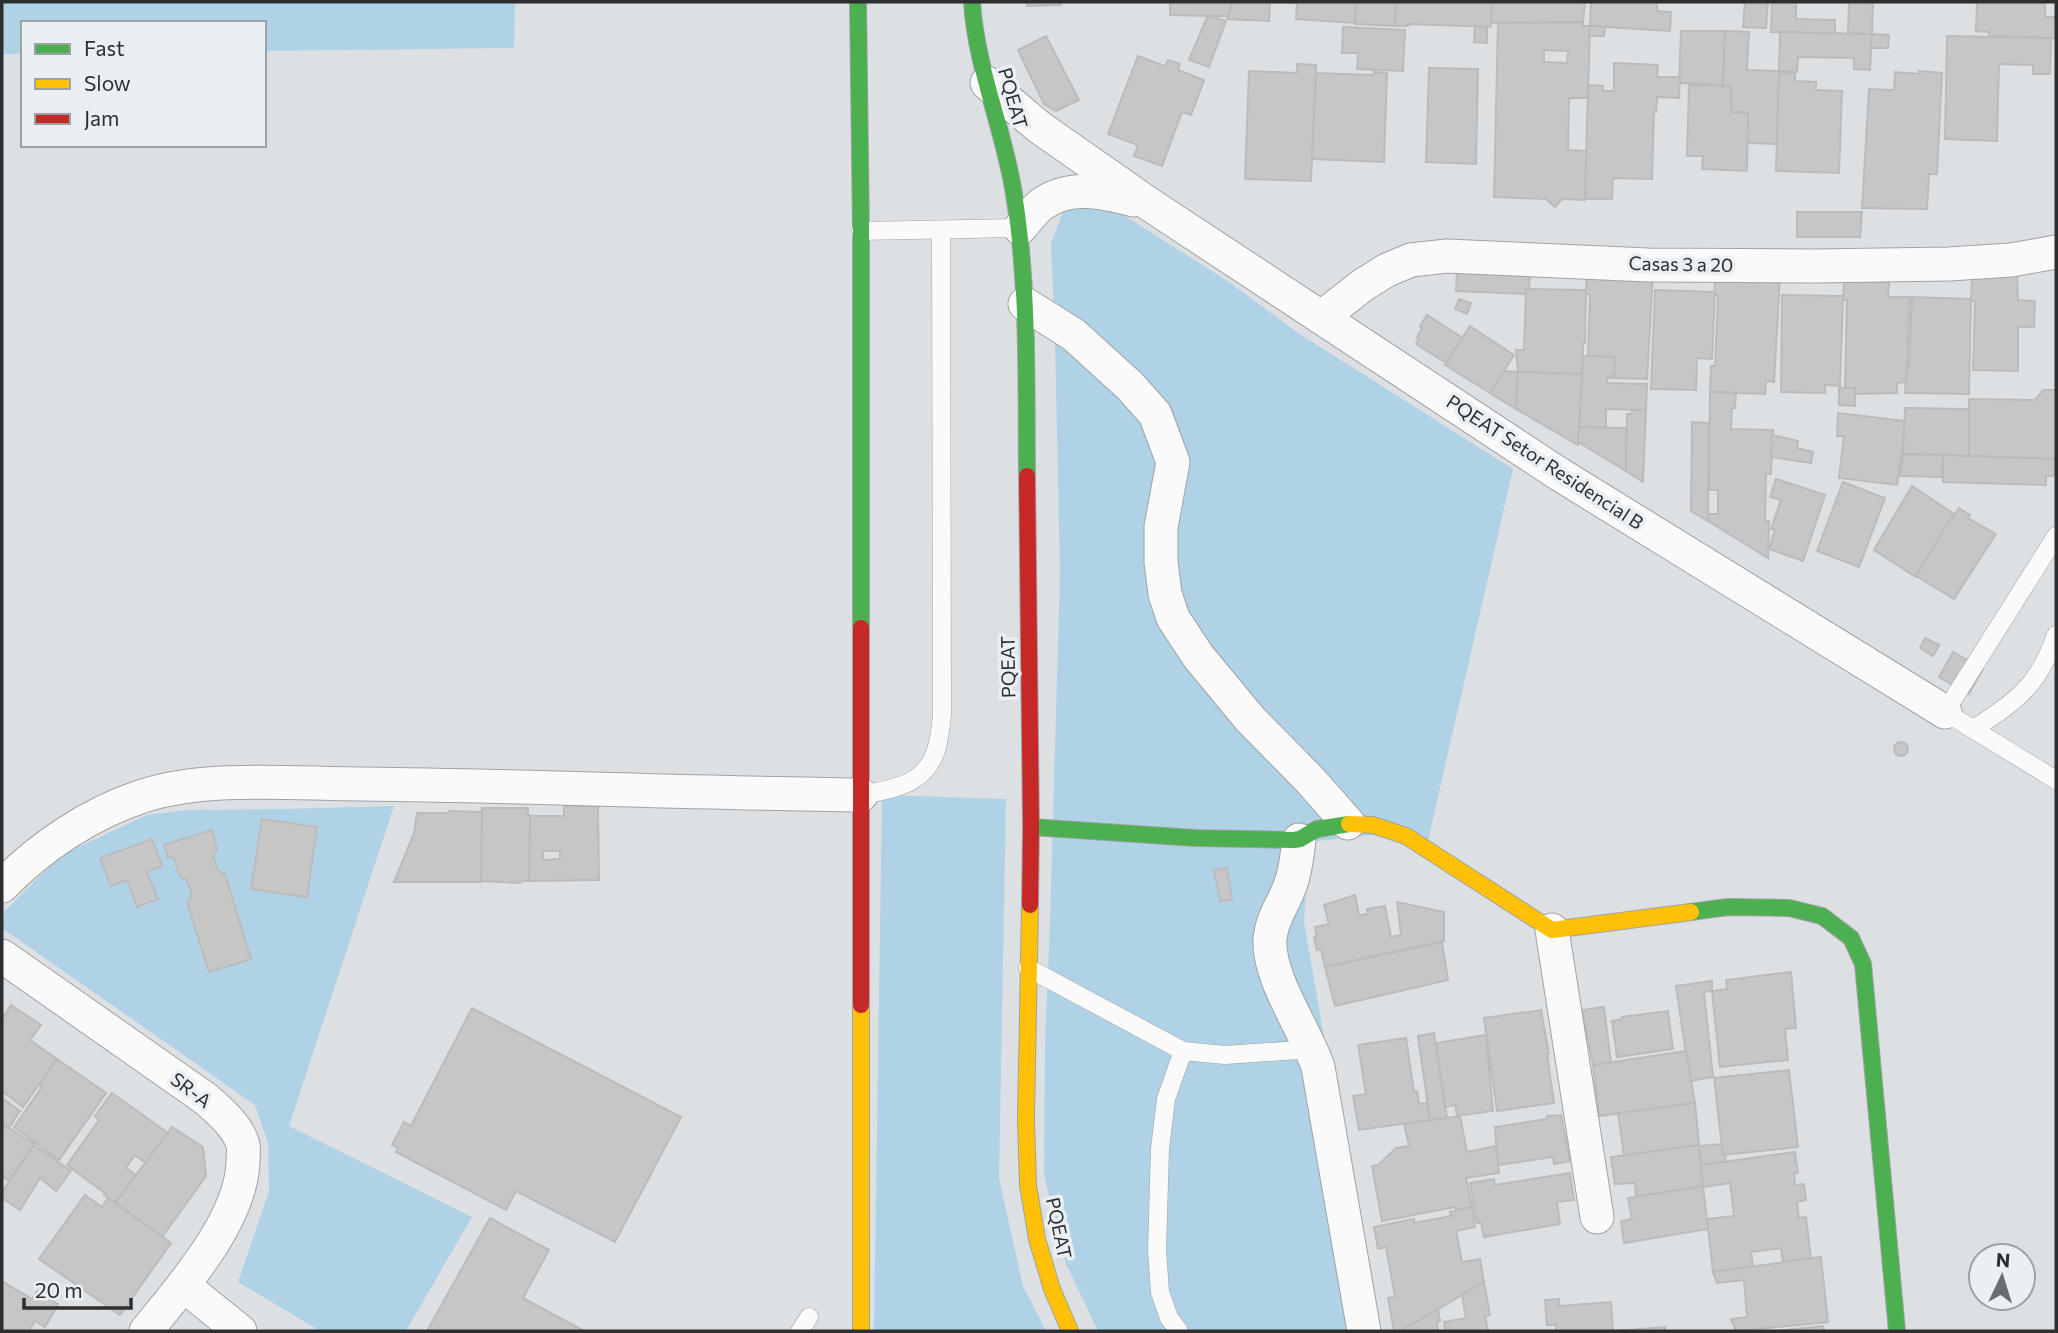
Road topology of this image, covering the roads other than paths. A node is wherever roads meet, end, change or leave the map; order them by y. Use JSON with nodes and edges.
{"nodes":[{"id":1,"x":858,"y":2,"type":"edge"},
{"id":2,"x":972,"y":2,"type":"edge"},
{"id":3,"x":987,"y":83,"type":"junction"},
{"id":4,"x":1149,"y":204,"type":"junction"},
{"id":5,"x":1020,"y":228,"type":"junction"},
{"id":6,"x":941,"y":231,"type":"junction"},
{"id":7,"x":861,"y":232,"type":"junction"},
{"id":8,"x":2056,"y":252,"type":"edge"},
{"id":9,"x":1025,"y":304,"type":"junction"},
{"id":10,"x":1322,"y":317,"type":"junction"},
{"id":11,"x":2056,"y":536,"type":"edge"},
{"id":12,"x":2056,"y":635,"type":"edge"},
{"id":13,"x":1945,"y":712,"type":"junction"},
{"id":14,"x":1973,"y":729,"type":"junction"},
{"id":15,"x":2056,"y":780,"type":"edge"},
{"id":16,"x":860,"y":795,"type":"junction"},
{"id":17,"x":1348,"y":822,"type":"junction"},
{"id":18,"x":1031,"y":827,"type":"junction"},
{"id":19,"x":1299,"y":841,"type":"junction"},
{"id":20,"x":2,"y":886,"type":"edge"},
{"id":21,"x":1552,"y":930,"type":"junction"},
{"id":22,"x":2,"y":956,"type":"edge"},
{"id":23,"x":1028,"y":968,"type":"junction"},
{"id":24,"x":1312,"y":1049,"type":"junction"},
{"id":25,"x":1183,"y":1051,"type":"junction"},
{"id":26,"x":1597,"y":1217,"type":"dead end"},
{"id":27,"x":183,"y":1284,"type":"junction"},
{"id":28,"x":146,"y":1331,"type":"edge"},
{"id":29,"x":240,"y":1331,"type":"edge"},
{"id":30,"x":861,"y":1331,"type":"edge"},
{"id":31,"x":1070,"y":1331,"type":"edge"},
{"id":32,"x":1179,"y":1331,"type":"edge"},
{"id":33,"x":1364,"y":1331,"type":"edge"},
{"id":34,"x":1897,"y":1331,"type":"edge"}],
"edges":[{"from":1,"to":7,"type":"street"},
{"from":2,"to":3,"type":"street","name":"PQEAT"},
{"from":3,"to":4,"type":"street","name":"PQEAT Setor Residencial B"},
{"from":3,"to":5,"type":"street","name":"PQEAT"},
{"from":4,"to":5,"type":"street"},
{"from":4,"to":10,"type":"street","name":"PQEAT Setor Residencial B"},
{"from":5,"to":6,"type":"lane"},
{"from":5,"to":9,"type":"street","name":"PQEAT"},
{"from":6,"to":7,"type":"lane"},
{"from":6,"to":16,"type":"lane"},
{"from":7,"to":16,"type":"street"},
{"from":8,"to":10,"type":"street","name":"Casas 3 a 20"},
{"from":9,"to":17,"type":"street"},
{"from":9,"to":18,"type":"street","name":"PQEAT"},
{"from":10,"to":13,"type":"street","name":"PQEAT Setor Residencial B"},
{"from":11,"to":13,"type":"lane"},
{"from":12,"to":14,"type":"lane"},
{"from":13,"to":14,"type":"lane"},
{"from":14,"to":15,"type":"lane"},
{"from":16,"to":20,"type":"street"},
{"from":16,"to":30,"type":"street"},
{"from":17,"to":19,"type":"street"},
{"from":17,"to":21,"type":"street"},
{"from":18,"to":19,"type":"street"},
{"from":18,"to":23,"type":"street","name":"PQEAT"},
{"from":19,"to":24,"type":"street"},
{"from":21,"to":26,"type":"street"},
{"from":21,"to":34,"type":"street"},
{"from":22,"to":27,"type":"street","name":"SR-A"},
{"from":23,"to":25,"type":"lane"},
{"from":23,"to":31,"type":"street","name":"PQEAT"},
{"from":24,"to":25,"type":"lane"},
{"from":24,"to":33,"type":"street"},
{"from":25,"to":32,"type":"lane"},
{"from":27,"to":28,"type":"street","name":"SR-A"},
{"from":27,"to":29,"type":"street"}]}
